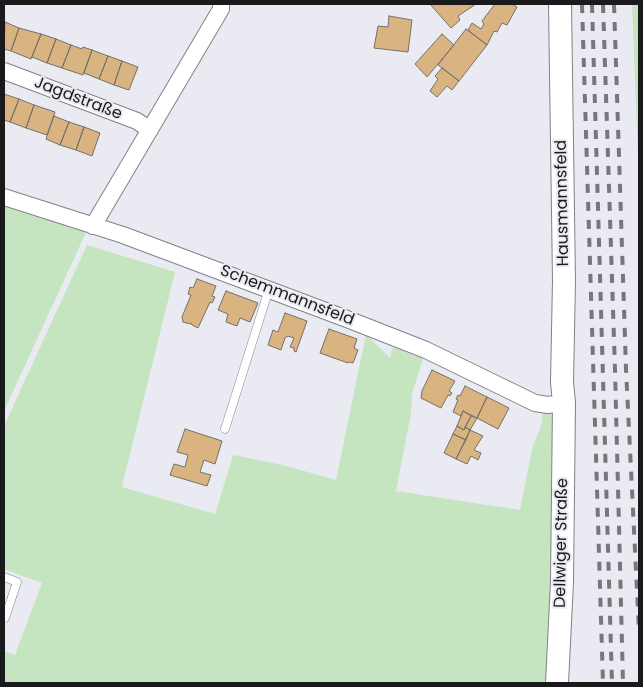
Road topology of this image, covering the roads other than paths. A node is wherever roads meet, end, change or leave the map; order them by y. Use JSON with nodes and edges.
{"nodes":[{"id":1,"x":220,"y":4,"type":"edge"},
{"id":2,"x":560,"y":4,"type":"edge"},
{"id":3,"x":4,"y":71,"type":"edge"},
{"id":4,"x":150,"y":130,"type":"junction"},
{"id":5,"x":4,"y":197,"type":"edge"},
{"id":6,"x":93,"y":226,"type":"junction"},
{"id":7,"x":269,"y":289,"type":"junction"},
{"id":8,"x":564,"y":403,"type":"junction"},
{"id":9,"x":225,"y":429,"type":"dead end"},
{"id":10,"x":4,"y":577,"type":"edge"},
{"id":11,"x":5,"y":618,"type":"dead end"},
{"id":12,"x":556,"y":683,"type":"edge"}],
"edges":[{"from":1,"to":4,"type":"street"},
{"from":2,"to":8,"type":"main road","name":"Hausmannsfeld"},
{"from":3,"to":4,"type":"street","name":"Jagdstraße"},
{"from":4,"to":6,"type":"street"},
{"from":5,"to":6,"type":"street","name":"Schemmannsfeld"},
{"from":6,"to":7,"type":"street","name":"Schemmannsfeld"},
{"from":7,"to":8,"type":"street","name":"Schemmannsfeld"},
{"from":7,"to":9,"type":"lane"},
{"from":8,"to":12,"type":"main road","name":"Dellwiger Straße"},
{"from":10,"to":11,"type":"lane"}]}
